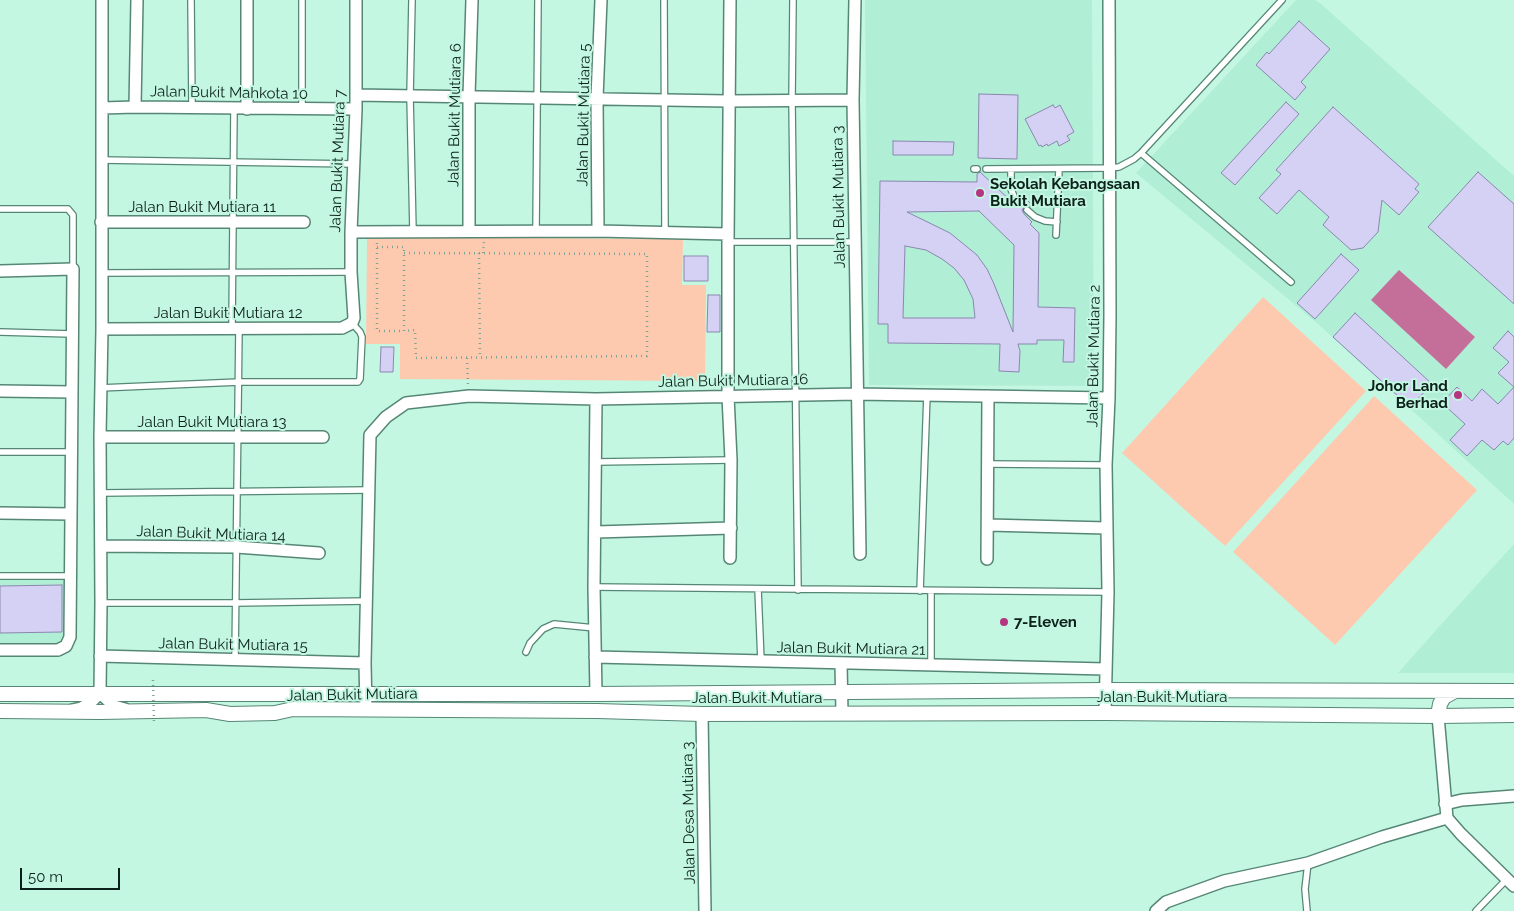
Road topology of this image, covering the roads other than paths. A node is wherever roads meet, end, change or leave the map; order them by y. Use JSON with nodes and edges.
{"nodes":[{"id":1,"x":102,"y":0,"type":"edge"},
{"id":2,"x":137,"y":0,"type":"edge"},
{"id":3,"x":192,"y":0,"type":"edge"},
{"id":4,"x":247,"y":0,"type":"edge"},
{"id":5,"x":302,"y":0,"type":"edge"},
{"id":6,"x":356,"y":0,"type":"edge"},
{"id":7,"x":412,"y":0,"type":"edge"},
{"id":8,"x":472,"y":0,"type":"edge"},
{"id":9,"x":538,"y":0,"type":"edge"},
{"id":10,"x":601,"y":0,"type":"edge"},
{"id":11,"x":664,"y":0,"type":"edge"},
{"id":12,"x":730,"y":0,"type":"edge"},
{"id":13,"x":793,"y":0,"type":"edge"},
{"id":14,"x":855,"y":0,"type":"edge"},
{"id":15,"x":1109,"y":0,"type":"edge"},
{"id":16,"x":1282,"y":0,"type":"edge"},
{"id":17,"x":356,"y":95,"type":"junction"},
{"id":18,"x":410,"y":96,"type":"junction"},
{"id":19,"x":469,"y":96,"type":"junction"},
{"id":20,"x":537,"y":97,"type":"junction"},
{"id":21,"x":597,"y":98,"type":"junction"},
{"id":22,"x":664,"y":100,"type":"junction"},
{"id":23,"x":852,"y":100,"type":"junction"},
{"id":24,"x":728,"y":101,"type":"junction"},
{"id":25,"x":792,"y":101,"type":"junction"},
{"id":26,"x":135,"y":107,"type":"junction"},
{"id":27,"x":192,"y":107,"type":"junction"},
{"id":28,"x":102,"y":108,"type":"junction"},
{"id":29,"x":234,"y":109,"type":"junction"},
{"id":30,"x":247,"y":109,"type":"junction"},
{"id":31,"x":302,"y":109,"type":"junction"},
{"id":32,"x":356,"y":109,"type":"junction"},
{"id":33,"x":1141,"y":153,"type":"junction"},
{"id":34,"x":101,"y":160,"type":"junction"},
{"id":35,"x":234,"y":162,"type":"junction"},
{"id":36,"x":354,"y":164,"type":"junction"},
{"id":37,"x":1109,"y":168,"type":"junction"},
{"id":38,"x":986,"y":169,"type":"dead end"},
{"id":39,"x":1011,"y":169,"type":"junction"},
{"id":40,"x":1060,"y":169,"type":"junction"},
{"id":41,"x":1015,"y":199,"type":"dead end"},
{"id":42,"x":0,"y":209,"type":"edge"},
{"id":43,"x":1027,"y":210,"type":"dead end"},
{"id":44,"x":233,"y":221,"type":"junction"},
{"id":45,"x":101,"y":222,"type":"junction"},
{"id":46,"x":304,"y":222,"type":"dead end"},
{"id":47,"x":1057,"y":222,"type":"junction"},
{"id":48,"x":469,"y":231,"type":"junction"},
{"id":49,"x":536,"y":231,"type":"junction"},
{"id":50,"x":598,"y":231,"type":"junction"},
{"id":51,"x":351,"y":232,"type":"junction"},
{"id":52,"x":413,"y":232,"type":"junction"},
{"id":53,"x":665,"y":232,"type":"junction"},
{"id":54,"x":1056,"y":235,"type":"dead end"},
{"id":55,"x":728,"y":238,"type":"junction"},
{"id":56,"x":794,"y":242,"type":"junction"},
{"id":57,"x":855,"y":242,"type":"junction"},
{"id":58,"x":73,"y":269,"type":"junction"},
{"id":59,"x":0,"y":271,"type":"edge"},
{"id":60,"x":232,"y":272,"type":"junction"},
{"id":61,"x":351,"y":272,"type":"junction"},
{"id":62,"x":101,"y":273,"type":"junction"},
{"id":63,"x":1291,"y":282,"type":"dead end"},
{"id":64,"x":352,"y":323,"type":"junction"},
{"id":65,"x":236,"y":327,"type":"junction"},
{"id":66,"x":102,"y":329,"type":"junction"},
{"id":67,"x":0,"y":332,"type":"edge"},
{"id":68,"x":72,"y":334,"type":"junction"},
{"id":69,"x":239,"y":382,"type":"junction"},
{"id":70,"x":100,"y":388,"type":"junction"},
{"id":71,"x":0,"y":391,"type":"edge"},
{"id":72,"x":72,"y":392,"type":"junction"},
{"id":73,"x":857,"y":394,"type":"junction"},
{"id":74,"x":927,"y":394,"type":"junction"},
{"id":75,"x":795,"y":395,"type":"junction"},
{"id":76,"x":728,"y":396,"type":"junction"},
{"id":77,"x":988,"y":396,"type":"junction"},
{"id":78,"x":1109,"y":398,"type":"junction"},
{"id":79,"x":596,"y":399,"type":"junction"},
{"id":80,"x":100,"y":437,"type":"junction"},
{"id":81,"x":238,"y":437,"type":"junction"},
{"id":82,"x":323,"y":437,"type":"dead end"},
{"id":83,"x":0,"y":452,"type":"edge"},
{"id":84,"x":71,"y":452,"type":"junction"},
{"id":85,"x":731,"y":460,"type":"junction"},
{"id":86,"x":596,"y":462,"type":"junction"},
{"id":87,"x":988,"y":464,"type":"junction"},
{"id":88,"x":1106,"y":465,"type":"junction"},
{"id":89,"x":369,"y":490,"type":"junction"},
{"id":90,"x":238,"y":491,"type":"junction"},
{"id":91,"x":101,"y":493,"type":"junction"},
{"id":92,"x":0,"y":513,"type":"edge"},
{"id":93,"x":71,"y":514,"type":"junction"},
{"id":94,"x":988,"y":525,"type":"junction"},
{"id":95,"x":731,"y":528,"type":"junction"},
{"id":96,"x":1107,"y":528,"type":"junction"},
{"id":97,"x":596,"y":532,"type":"junction"},
{"id":98,"x":101,"y":546,"type":"junction"},
{"id":99,"x":236,"y":547,"type":"junction"},
{"id":100,"x":319,"y":553,"type":"dead end"},
{"id":101,"x":860,"y":554,"type":"dead end"},
{"id":102,"x":730,"y":558,"type":"dead end"},
{"id":103,"x":987,"y":559,"type":"dead end"},
{"id":104,"x":0,"y":576,"type":"edge"},
{"id":105,"x":70,"y":576,"type":"junction"},
{"id":106,"x":594,"y":587,"type":"junction"},
{"id":107,"x":758,"y":589,"type":"junction"},
{"id":108,"x":798,"y":590,"type":"junction"},
{"id":109,"x":920,"y":591,"type":"junction"},
{"id":110,"x":931,"y":591,"type":"junction"},
{"id":111,"x":1108,"y":592,"type":"junction"},
{"id":112,"x":367,"y":601,"type":"junction"},
{"id":113,"x":102,"y":603,"type":"junction"},
{"id":114,"x":235,"y":603,"type":"junction"},
{"id":115,"x":595,"y":628,"type":"junction"},
{"id":116,"x":0,"y":650,"type":"edge"},
{"id":117,"x":526,"y":652,"type":"dead end"},
{"id":118,"x":100,"y":656,"type":"junction"},
{"id":119,"x":594,"y":657,"type":"junction"},
{"id":120,"x":235,"y":660,"type":"junction"},
{"id":121,"x":761,"y":661,"type":"junction"},
{"id":122,"x":365,"y":663,"type":"junction"},
{"id":123,"x":841,"y":663,"type":"junction"},
{"id":124,"x":931,"y":666,"type":"junction"},
{"id":125,"x":1106,"y":669,"type":"junction"},
{"id":126,"x":1105,"y":690,"type":"junction"},
{"id":127,"x":1413,"y":691,"type":"junction"},
{"id":128,"x":1455,"y":691,"type":"junction"},
{"id":129,"x":1514,"y":691,"type":"edge"},
{"id":130,"x":720,"y":692,"type":"junction"},
{"id":131,"x":841,"y":692,"type":"junction"},
{"id":132,"x":100,"y":693,"type":"junction"},
{"id":133,"x":366,"y":693,"type":"junction"},
{"id":134,"x":676,"y":693,"type":"junction"},
{"id":135,"x":0,"y":694,"type":"edge"},
{"id":136,"x":596,"y":694,"type":"junction"},
{"id":137,"x":366,"y":710,"type":"junction"},
{"id":138,"x":0,"y":711,"type":"edge"},
{"id":139,"x":62,"y":712,"type":"junction"},
{"id":140,"x":137,"y":712,"type":"junction"},
{"id":141,"x":1105,"y":713,"type":"junction"},
{"id":142,"x":702,"y":714,"type":"junction"},
{"id":143,"x":842,"y":714,"type":"junction"},
{"id":144,"x":1514,"y":715,"type":"edge"},
{"id":145,"x":1438,"y":716,"type":"junction"},
{"id":146,"x":1514,"y":796,"type":"edge"},
{"id":147,"x":1445,"y":804,"type":"junction"},
{"id":148,"x":1447,"y":818,"type":"junction"},
{"id":149,"x":1308,"y":863,"type":"junction"},
{"id":150,"x":1510,"y":882,"type":"edge"},
{"id":151,"x":1167,"y":906,"type":"edge"},
{"id":152,"x":705,"y":911,"type":"edge"},
{"id":153,"x":1156,"y":911,"type":"edge"},
{"id":154,"x":1307,"y":911,"type":"edge"},
{"id":155,"x":1476,"y":911,"type":"edge"}],
"edges":[{"from":1,"to":28,"type":"street"},
{"from":2,"to":26,"type":"street"},
{"from":3,"to":27,"type":"lane"},
{"from":4,"to":30,"type":"street"},
{"from":5,"to":31,"type":"lane"},
{"from":6,"to":17,"type":"street","name":"Jalan Bukit Mutiara 7"},
{"from":7,"to":18,"type":"lane"},
{"from":8,"to":19,"type":"street","name":"Jalan Bukit Mutiara 6"},
{"from":9,"to":20,"type":"lane"},
{"from":10,"to":21,"type":"street","name":"Jalan Bukit Mutiara 5"},
{"from":11,"to":22,"type":"lane"},
{"from":12,"to":24,"type":"street"},
{"from":13,"to":25,"type":"lane"},
{"from":14,"to":23,"type":"street","name":"Jalan Bukit Mutiara 3"},
{"from":15,"to":37,"type":"street","name":"Jalan Bukit Mutiara 2"},
{"from":16,"to":33,"type":"lane"},
{"from":17,"to":18,"type":"street"},
{"from":17,"to":32,"type":"street","name":"Jalan Bukit Mutiara 7"},
{"from":18,"to":19,"type":"street"},
{"from":18,"to":52,"type":"lane"},
{"from":19,"to":20,"type":"street"},
{"from":19,"to":48,"type":"street","name":"Jalan Bukit Mutiara 6"},
{"from":20,"to":21,"type":"street"},
{"from":20,"to":49,"type":"lane"},
{"from":21,"to":22,"type":"street"},
{"from":21,"to":50,"type":"street","name":"Jalan Bukit Mutiara 5"},
{"from":22,"to":24,"type":"street"},
{"from":22,"to":53,"type":"lane"},
{"from":23,"to":25,"type":"street"},
{"from":23,"to":57,"type":"street","name":"Jalan Bukit Mutiara 3"},
{"from":24,"to":25,"type":"street"},
{"from":24,"to":55,"type":"street"},
{"from":25,"to":56,"type":"lane"},
{"from":26,"to":27,"type":"street","name":"Jalan Bukit Mahkota 10"},
{"from":26,"to":28,"type":"street","name":"Jalan Bukit Mahkota 10"},
{"from":27,"to":29,"type":"street","name":"Jalan Bukit Mahkota 10"},
{"from":28,"to":34,"type":"street"},
{"from":29,"to":30,"type":"street","name":"Jalan Bukit Mahkota 10"},
{"from":29,"to":35,"type":"lane"},
{"from":30,"to":31,"type":"street","name":"Jalan Bukit Mahkota 10"},
{"from":31,"to":32,"type":"street","name":"Jalan Bukit Mahkota 10"},
{"from":32,"to":36,"type":"street","name":"Jalan Bukit Mutiara 7"},
{"from":33,"to":37,"type":"lane"},
{"from":33,"to":63,"type":"lane"},
{"from":34,"to":35,"type":"lane"},
{"from":34,"to":45,"type":"street"},
{"from":35,"to":36,"type":"lane"},
{"from":35,"to":44,"type":"lane"},
{"from":36,"to":51,"type":"street","name":"Jalan Bukit Mutiara 7"},
{"from":37,"to":40,"type":"lane"},
{"from":37,"to":78,"type":"street","name":"Jalan Bukit Mutiara 2"},
{"from":38,"to":39,"type":"lane"},
{"from":39,"to":40,"type":"lane"},
{"from":39,"to":41,"type":"lane"},
{"from":40,"to":47,"type":"lane"},
{"from":42,"to":58,"type":"lane"},
{"from":43,"to":47,"type":"lane"},
{"from":44,"to":45,"type":"street","name":"Jalan Bukit Mutiara 11"},
{"from":44,"to":46,"type":"street","name":"Jalan Bukit Mutiara 11"},
{"from":44,"to":60,"type":"lane"},
{"from":45,"to":62,"type":"street"},
{"from":47,"to":54,"type":"lane"},
{"from":48,"to":49,"type":"street"},
{"from":48,"to":52,"type":"street"},
{"from":49,"to":50,"type":"street"},
{"from":50,"to":53,"type":"street"},
{"from":51,"to":52,"type":"street"},
{"from":51,"to":61,"type":"street","name":"Jalan Bukit Mutiara 7"},
{"from":53,"to":55,"type":"street"},
{"from":55,"to":56,"type":"lane"},
{"from":55,"to":76,"type":"street"},
{"from":56,"to":57,"type":"lane"},
{"from":56,"to":75,"type":"lane"},
{"from":57,"to":73,"type":"street","name":"Jalan Bukit Mutiara 3"},
{"from":58,"to":59,"type":"street"},
{"from":58,"to":68,"type":"street"},
{"from":60,"to":61,"type":"lane"},
{"from":60,"to":62,"type":"lane"},
{"from":60,"to":65,"type":"lane"},
{"from":61,"to":64,"type":"street","name":"Jalan Bukit Mutiara 7"},
{"from":62,"to":66,"type":"street"},
{"from":64,"to":65,"type":"street","name":"Jalan Bukit Mutiara 12"},
{"from":64,"to":69,"type":"lane"},
{"from":65,"to":66,"type":"street","name":"Jalan Bukit Mutiara 12"},
{"from":65,"to":69,"type":"lane"},
{"from":66,"to":70,"type":"street"},
{"from":67,"to":68,"type":"lane"},
{"from":68,"to":72,"type":"street"},
{"from":69,"to":70,"type":"lane"},
{"from":69,"to":81,"type":"lane"},
{"from":70,"to":80,"type":"street"},
{"from":71,"to":72,"type":"street"},
{"from":72,"to":84,"type":"street"},
{"from":73,"to":74,"type":"street","name":"Jalan Bukit Mutiara 16"},
{"from":73,"to":75,"type":"street","name":"Jalan Bukit Mutiara 16"},
{"from":73,"to":101,"type":"street","name":"Jalan Bukit Mutiara 3"},
{"from":74,"to":77,"type":"street","name":"Jalan Bukit Mutiara 16"},
{"from":74,"to":109,"type":"lane"},
{"from":75,"to":76,"type":"street","name":"Jalan Bukit Mutiara 16"},
{"from":75,"to":108,"type":"lane"},
{"from":76,"to":79,"type":"street","name":"Jalan Bukit Mutiara 16"},
{"from":76,"to":85,"type":"street"},
{"from":77,"to":78,"type":"street","name":"Jalan Bukit Mutiara 16"},
{"from":77,"to":87,"type":"street"},
{"from":78,"to":88,"type":"street","name":"Jalan Bukit Mutiara 2"},
{"from":79,"to":86,"type":"street"},
{"from":79,"to":89,"type":"street","name":"Jalan Bukit Mutiara 16"},
{"from":80,"to":81,"type":"street","name":"Jalan Bukit Mutiara 13"},
{"from":80,"to":91,"type":"street"},
{"from":81,"to":82,"type":"street","name":"Jalan Bukit Mutiara 13"},
{"from":81,"to":90,"type":"lane"},
{"from":83,"to":84,"type":"lane"},
{"from":84,"to":93,"type":"street"},
{"from":85,"to":86,"type":"lane"},
{"from":85,"to":95,"type":"street"},
{"from":86,"to":97,"type":"street"},
{"from":87,"to":88,"type":"lane"},
{"from":87,"to":94,"type":"street"},
{"from":88,"to":96,"type":"street","name":"Jalan Bukit Mutiara 2"},
{"from":89,"to":90,"type":"lane"},
{"from":89,"to":112,"type":"street"},
{"from":90,"to":91,"type":"lane"},
{"from":90,"to":99,"type":"lane"},
{"from":91,"to":98,"type":"street"},
{"from":92,"to":93,"type":"street"},
{"from":93,"to":105,"type":"street"},
{"from":94,"to":96,"type":"street"},
{"from":94,"to":103,"type":"street"},
{"from":95,"to":97,"type":"street"},
{"from":95,"to":102,"type":"street"},
{"from":96,"to":111,"type":"street","name":"Jalan Bukit Mutiara 2"},
{"from":97,"to":106,"type":"street"},
{"from":98,"to":99,"type":"street","name":"Jalan Bukit Mutiara 14"},
{"from":98,"to":113,"type":"street"},
{"from":99,"to":100,"type":"street","name":"Jalan Bukit Mutiara 14"},
{"from":99,"to":114,"type":"lane"},
{"from":104,"to":105,"type":"lane"},
{"from":105,"to":116,"type":"street"},
{"from":106,"to":107,"type":"lane"},
{"from":106,"to":115,"type":"street"},
{"from":107,"to":108,"type":"lane"},
{"from":107,"to":121,"type":"lane"},
{"from":108,"to":109,"type":"lane"},
{"from":109,"to":110,"type":"lane"},
{"from":110,"to":111,"type":"lane"},
{"from":110,"to":124,"type":"lane"},
{"from":111,"to":125,"type":"street","name":"Jalan Bukit Mutiara 2"},
{"from":112,"to":114,"type":"lane"},
{"from":112,"to":122,"type":"street"},
{"from":113,"to":114,"type":"lane"},
{"from":113,"to":118,"type":"street"},
{"from":114,"to":120,"type":"lane"},
{"from":115,"to":117,"type":"lane"},
{"from":115,"to":119,"type":"street"},
{"from":118,"to":120,"type":"street","name":"Jalan Bukit Mutiara 15"},
{"from":118,"to":132,"type":"street"},
{"from":119,"to":121,"type":"street","name":"Jalan Bukit Mutiara 21"},
{"from":119,"to":136,"type":"street"},
{"from":120,"to":122,"type":"street","name":"Jalan Bukit Mutiara 15"},
{"from":121,"to":123,"type":"street","name":"Jalan Bukit Mutiara 21"},
{"from":122,"to":133,"type":"street"},
{"from":123,"to":124,"type":"street","name":"Jalan Bukit Mutiara 21"},
{"from":123,"to":131,"type":"street"},
{"from":124,"to":125,"type":"street","name":"Jalan Bukit Mutiara 21"},
{"from":125,"to":126,"type":"street","name":"Jalan Bukit Mutiara 2"},
{"from":126,"to":127,"type":"street","name":"Jalan Bukit Mutiara"},
{"from":126,"to":131,"type":"street","name":"Jalan Bukit Mutiara"},
{"from":126,"to":141,"type":"street","name":"Jalan Bukit Mutiara 2"},
{"from":127,"to":128,"type":"street","name":"Jalan Bukit Mutiara"},
{"from":127,"to":145,"type":"street"},
{"from":128,"to":129,"type":"street","name":"Jalan Bukit Mutiara"},
{"from":128,"to":145,"type":"street"},
{"from":130,"to":131,"type":"street","name":"Jalan Bukit Mutiara"},
{"from":130,"to":134,"type":"street","name":"Jalan Bukit Mutiara"},
{"from":130,"to":142,"type":"street"},
{"from":131,"to":143,"type":"street"},
{"from":132,"to":133,"type":"street","name":"Jalan Bukit Mutiara"},
{"from":132,"to":135,"type":"street","name":"Jalan Bukit Mutiara"},
{"from":132,"to":139,"type":"street"},
{"from":132,"to":140,"type":"street"},
{"from":133,"to":136,"type":"street","name":"Jalan Bukit Mutiara"},
{"from":133,"to":137,"type":"street"},
{"from":134,"to":136,"type":"street","name":"Jalan Bukit Mutiara"},
{"from":134,"to":142,"type":"street"},
{"from":137,"to":140,"type":"street","name":"Jalan Bukit Mutiara"},
{"from":137,"to":142,"type":"street","name":"Jalan Bukit Mutiara"},
{"from":138,"to":139,"type":"street","name":"Jalan Bukit Mutiara"},
{"from":139,"to":140,"type":"street","name":"Jalan Bukit Mutiara"},
{"from":141,"to":143,"type":"street","name":"Jalan Bukit Mutiara"},
{"from":141,"to":145,"type":"street","name":"Jalan Bukit Mutiara"},
{"from":142,"to":143,"type":"street","name":"Jalan Bukit Mutiara"},
{"from":142,"to":152,"type":"street","name":"Jalan Desa Mutiara 3"},
{"from":144,"to":145,"type":"street","name":"Jalan Bukit Mutiara"},
{"from":145,"to":147,"type":"street"},
{"from":146,"to":147,"type":"street"},
{"from":147,"to":148,"type":"street"},
{"from":148,"to":149,"type":"street"},
{"from":148,"to":150,"type":"street"},
{"from":149,"to":151,"type":"street"},
{"from":149,"to":154,"type":"lane"},
{"from":150,"to":155,"type":"lane"},
{"from":151,"to":153,"type":"street"}]}
